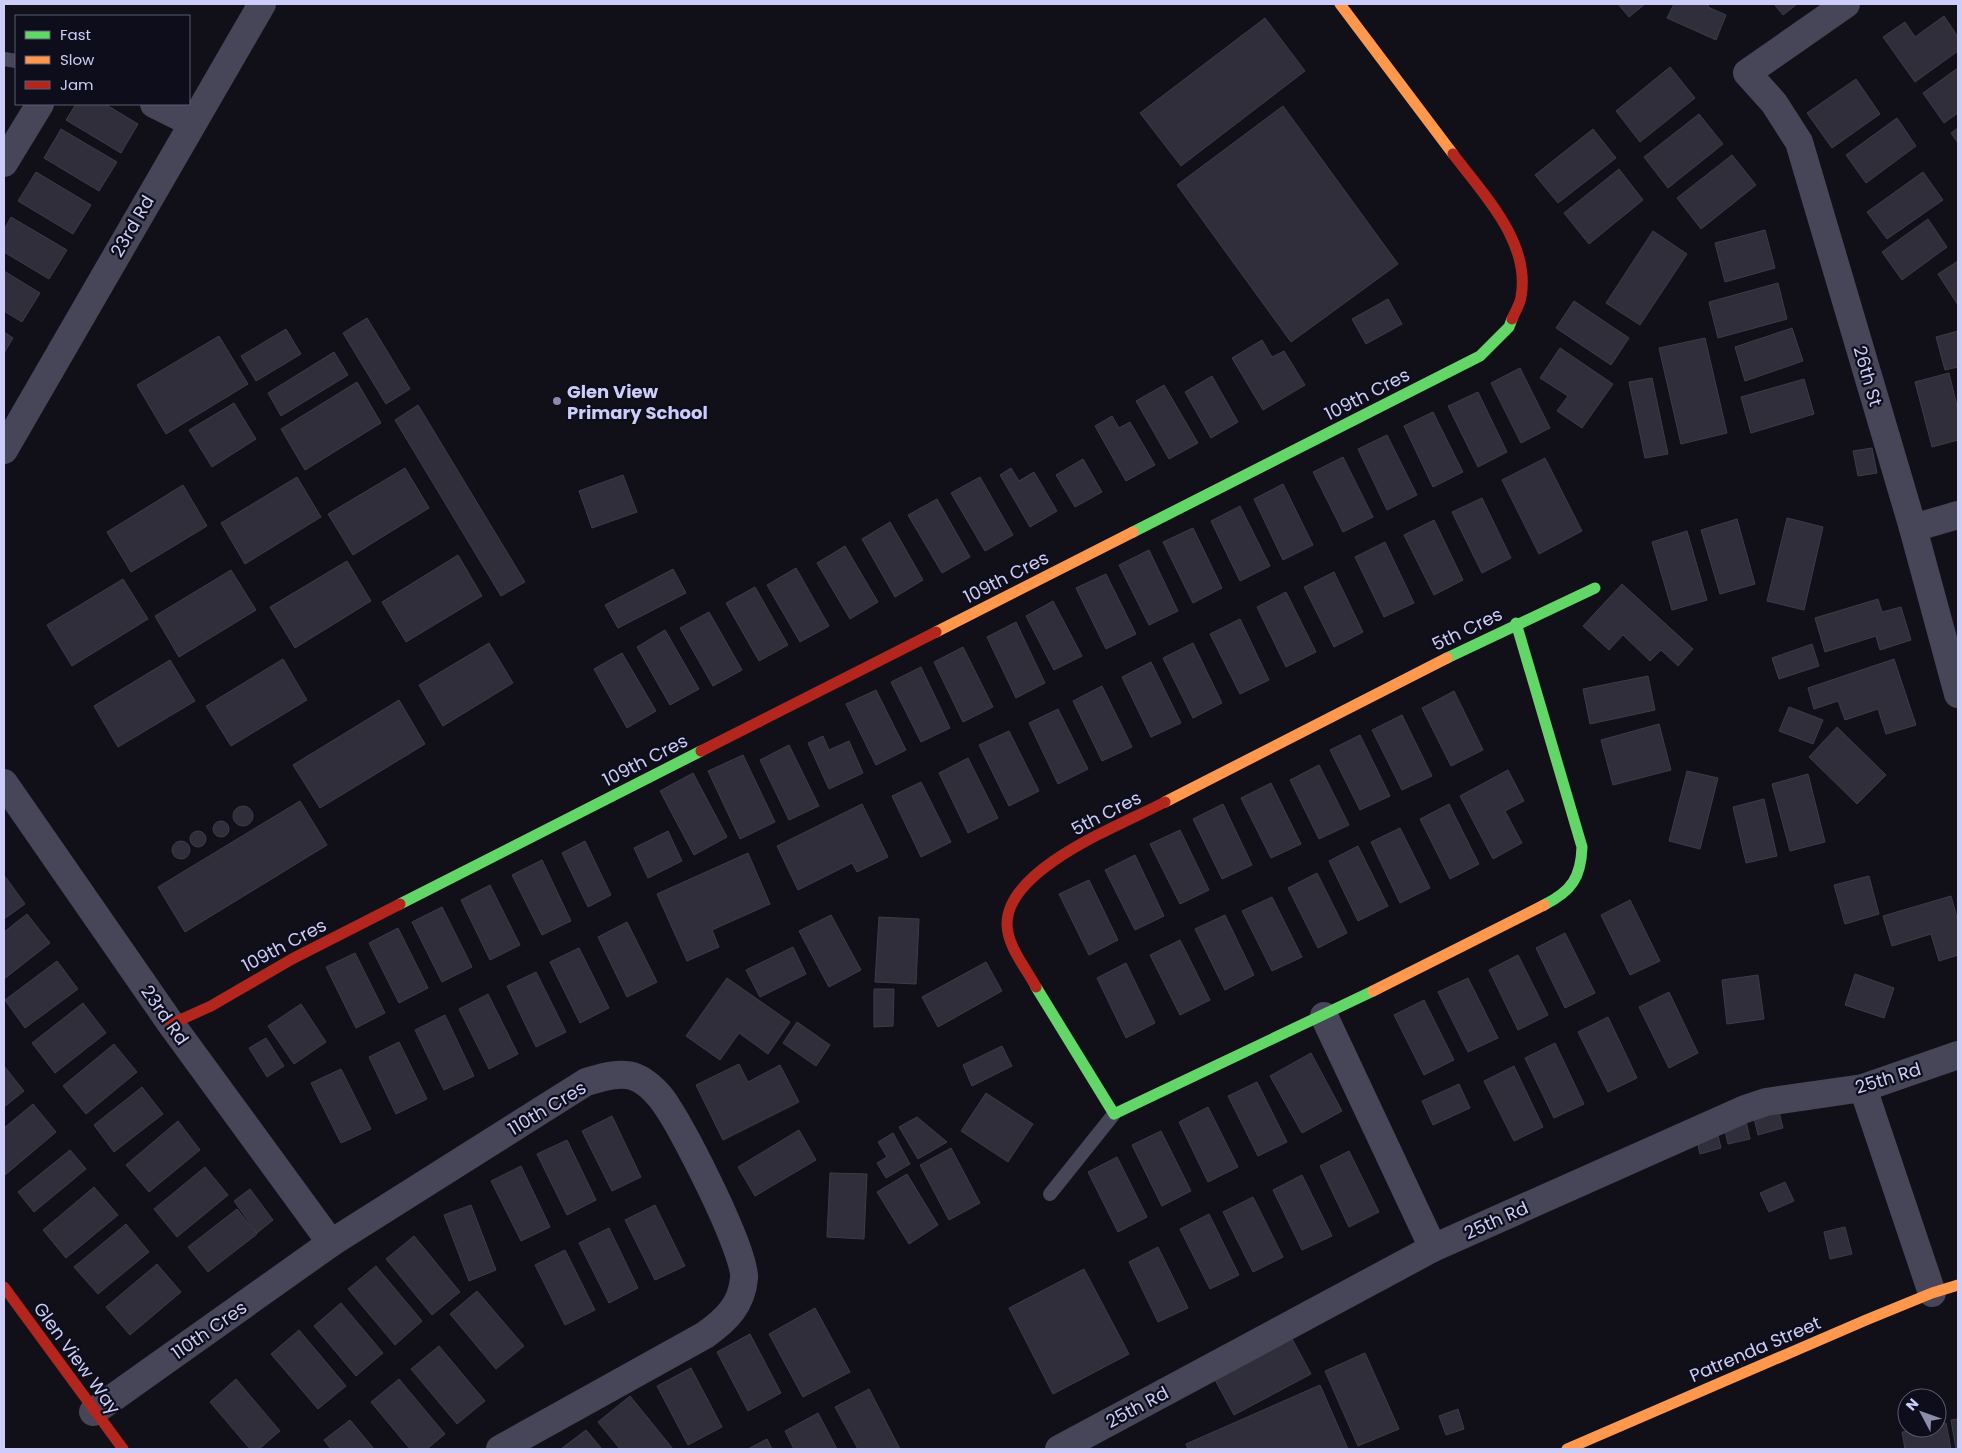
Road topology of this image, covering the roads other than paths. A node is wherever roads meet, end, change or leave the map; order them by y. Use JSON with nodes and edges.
{"nodes":[{"id":1,"x":262,"y":4,"type":"edge"},
{"id":2,"x":1340,"y":4,"type":"edge"},
{"id":3,"x":1846,"y":4,"type":"edge"},
{"id":4,"x":39,"y":105,"type":"edge"},
{"id":5,"x":156,"y":105,"type":"edge"},
{"id":6,"x":192,"y":123,"type":"junction"},
{"id":7,"x":4,"y":163,"type":"edge"},
{"id":8,"x":4,"y":450,"type":"edge"},
{"id":9,"x":1958,"y":515,"type":"edge"},
{"id":10,"x":1913,"y":528,"type":"junction"},
{"id":11,"x":1595,"y":588,"type":"dead end"},
{"id":12,"x":1516,"y":624,"type":"junction"},
{"id":13,"x":1958,"y":694,"type":"edge"},
{"id":14,"x":4,"y":783,"type":"edge"},
{"id":15,"x":1324,"y":1016,"type":"junction"},
{"id":16,"x":171,"y":1024,"type":"junction"},
{"id":17,"x":1958,"y":1055,"type":"edge"},
{"id":18,"x":1863,"y":1088,"type":"junction"},
{"id":19,"x":1114,"y":1114,"type":"junction"},
{"id":20,"x":1050,"y":1194,"type":"dead end"},
{"id":21,"x":331,"y":1243,"type":"junction"},
{"id":22,"x":1433,"y":1248,"type":"junction"},
{"id":23,"x":1958,"y":1285,"type":"edge"},
{"id":24,"x":4,"y":1287,"type":"edge"},
{"id":25,"x":1932,"y":1293,"type":"junction"},
{"id":26,"x":93,"y":1412,"type":"junction"},
{"id":27,"x":1605,"y":1441,"type":"edge"},
{"id":28,"x":1074,"y":1446,"type":"edge"},
{"id":29,"x":122,"y":1449,"type":"edge"},
{"id":30,"x":500,"y":1449,"type":"edge"},
{"id":31,"x":1567,"y":1449,"type":"edge"}],
"edges":[{"from":1,"to":6,"type":"street","name":"23rd Rd"},
{"from":2,"to":16,"type":"street","name":"109th Cres"},
{"from":3,"to":10,"type":"street","name":"26th St"},
{"from":4,"to":7,"type":"street"},
{"from":5,"to":6,"type":"street"},
{"from":6,"to":8,"type":"street","name":"23rd Rd"},
{"from":9,"to":10,"type":"street"},
{"from":10,"to":13,"type":"street","name":"26th St"},
{"from":11,"to":12,"type":"street"},
{"from":12,"to":15,"type":"street","name":"5th Cres"},
{"from":12,"to":19,"type":"street","name":"5th Cres"},
{"from":14,"to":16,"type":"street","name":"23rd Rd"},
{"from":15,"to":19,"type":"street","name":"5th Cres"},
{"from":15,"to":22,"type":"street"},
{"from":16,"to":21,"type":"street","name":"23rd Rd"},
{"from":17,"to":18,"type":"street","name":"25th Rd"},
{"from":18,"to":22,"type":"street","name":"25th Rd"},
{"from":18,"to":25,"type":"street"},
{"from":19,"to":20,"type":"lane"},
{"from":21,"to":26,"type":"street","name":"110th Cres"},
{"from":21,"to":30,"type":"street","name":"110th Cres"},
{"from":22,"to":28,"type":"street","name":"25th Rd"},
{"from":23,"to":25,"type":"street","name":"Patrenda Street"},
{"from":24,"to":26,"type":"street","name":"Glen View Way"},
{"from":25,"to":27,"type":"street","name":"Patrenda Street"},
{"from":26,"to":29,"type":"street","name":"Glen View Way"},
{"from":27,"to":31,"type":"street","name":"Patrenda Street"}]}
